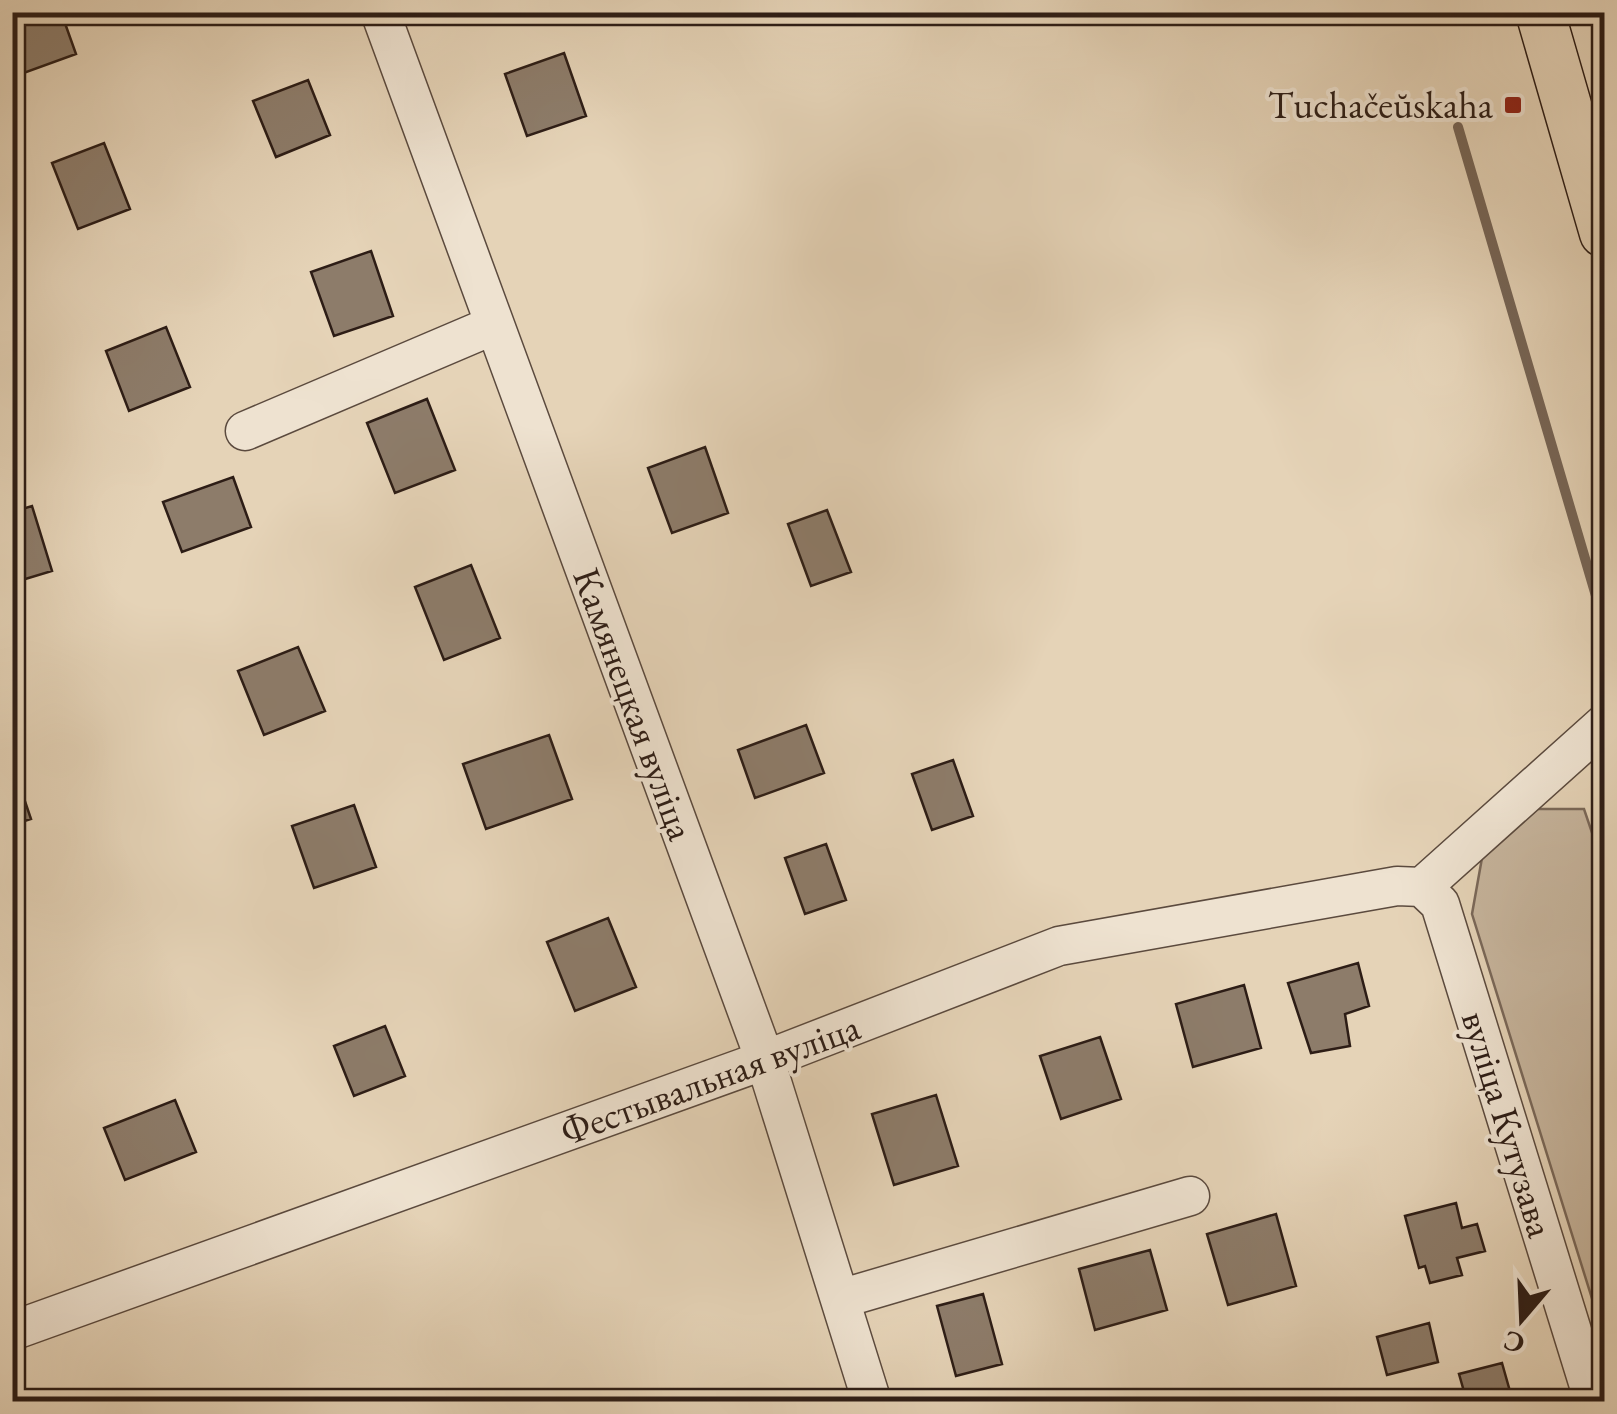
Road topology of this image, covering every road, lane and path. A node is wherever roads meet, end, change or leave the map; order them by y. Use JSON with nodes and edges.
{"nodes":[{"id":1,"x":380,"y":12,"type":"edge"},
{"id":2,"x":1540,"y":12,"type":"edge"},
{"id":3,"x":1604,"y":233,"type":"edge"},
{"id":4,"x":494,"y":325,"type":"junction"},
{"id":5,"x":246,"y":430,"type":"dead end"},
{"id":6,"x":1604,"y":724,"type":"edge"},
{"id":7,"x":1431,"y":896,"type":"junction"},
{"id":8,"x":765,"y":1060,"type":"junction"},
{"id":9,"x":1190,"y":1196,"type":"dead end"},
{"id":10,"x":840,"y":1298,"type":"junction"},
{"id":11,"x":12,"y":1330,"type":"edge"},
{"id":12,"x":872,"y":1402,"type":"edge"},
{"id":13,"x":1594,"y":1402,"type":"edge"}],
"edges":[{"from":1,"to":4,"type":"street","name":"Камянецкая вуліца"},
{"from":2,"to":3,"type":"main road"},
{"from":4,"to":5,"type":"street"},
{"from":4,"to":8,"type":"street","name":"Камянецкая вуліца"},
{"from":6,"to":7,"type":"street"},
{"from":7,"to":8,"type":"street","name":"Фестывальная вуліца"},
{"from":7,"to":13,"type":"street","name":"вуліца Кутузава"},
{"from":8,"to":10,"type":"street","name":"Камянецкая вуліца"},
{"from":8,"to":11,"type":"street","name":"Фестывальная вуліца"},
{"from":9,"to":10,"type":"street"},
{"from":10,"to":12,"type":"street","name":"Камянецкая вуліца"}]}
